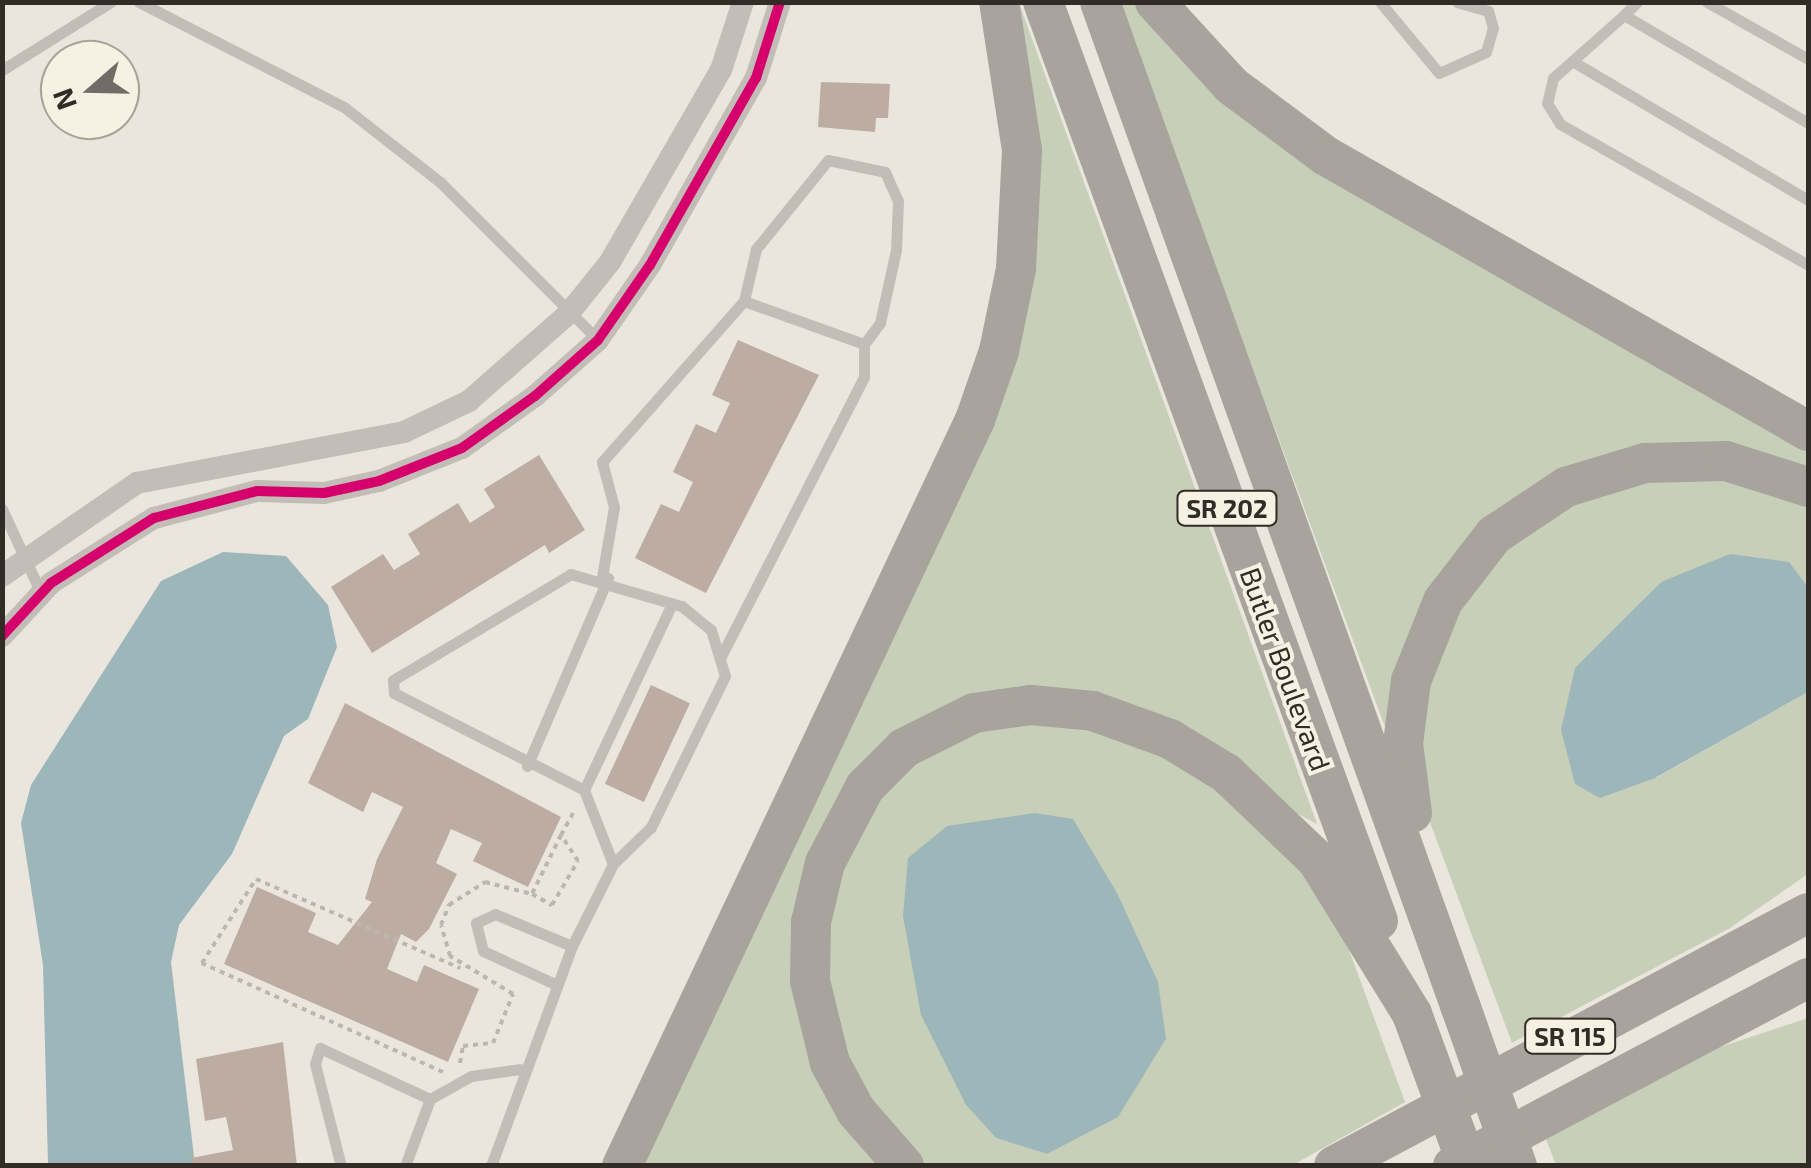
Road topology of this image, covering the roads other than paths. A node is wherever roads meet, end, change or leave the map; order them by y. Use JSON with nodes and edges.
{"nodes":[{"id":1,"x":111,"y":2,"type":"edge"},
{"id":2,"x":139,"y":2,"type":"edge"},
{"id":3,"x":743,"y":2,"type":"edge"},
{"id":4,"x":780,"y":2,"type":"edge"},
{"id":5,"x":998,"y":2,"type":"edge"},
{"id":6,"x":1043,"y":2,"type":"edge"},
{"id":7,"x":1100,"y":2,"type":"edge"},
{"id":8,"x":1155,"y":2,"type":"edge"},
{"id":9,"x":1380,"y":2,"type":"edge"},
{"id":10,"x":1456,"y":2,"type":"edge"},
{"id":11,"x":1637,"y":2,"type":"edge"},
{"id":12,"x":1707,"y":2,"type":"edge"},
{"id":13,"x":1624,"y":16,"type":"junction"},
{"id":14,"x":1808,"y":59,"type":"edge"},
{"id":15,"x":1572,"y":61,"type":"junction"},
{"id":16,"x":2,"y":70,"type":"edge"},
{"id":17,"x":1808,"y":124,"type":"edge"},
{"id":18,"x":1808,"y":200,"type":"edge"},
{"id":19,"x":1808,"y":265,"type":"edge"},
{"id":20,"x":744,"y":301,"type":"junction"},
{"id":21,"x":569,"y":313,"type":"junction"},
{"id":22,"x":598,"y":340,"type":"junction"},
{"id":23,"x":864,"y":344,"type":"junction"},
{"id":24,"x":1808,"y":431,"type":"edge"},
{"id":25,"x":1808,"y":487,"type":"edge"},
{"id":26,"x":2,"y":509,"type":"edge"},
{"id":27,"x":21,"y":560,"type":"junction"},
{"id":28,"x":2,"y":576,"type":"edge"},
{"id":29,"x":604,"y":578,"type":"junction"},
{"id":30,"x":42,"y":593,"type":"junction"},
{"id":31,"x":672,"y":604,"type":"junction"},
{"id":32,"x":2,"y":636,"type":"edge"},
{"id":33,"x":721,"y":656,"type":"junction"},
{"id":34,"x":527,"y":766,"type":"junction"},
{"id":35,"x":584,"y":790,"type":"junction"},
{"id":36,"x":613,"y":864,"type":"junction"},
{"id":37,"x":1808,"y":884,"type":"edge"},
{"id":38,"x":1420,"y":891,"type":"junction"},
{"id":39,"x":1808,"y":912,"type":"edge"},
{"id":40,"x":572,"y":946,"type":"junction"},
{"id":41,"x":1808,"y":978,"type":"edge"},
{"id":42,"x":554,"y":984,"type":"junction"},
{"id":43,"x":1808,"y":1008,"type":"edge"},
{"id":44,"x":1412,"y":1014,"type":"junction"},
{"id":45,"x":1599,"y":1020,"type":"junction"},
{"id":46,"x":520,"y":1069,"type":"junction"},
{"id":47,"x":1626,"y":1071,"type":"junction"},
{"id":48,"x":430,"y":1100,"type":"junction"},
{"id":49,"x":1338,"y":1163,"type":"edge"},
{"id":50,"x":341,"y":1166,"type":"edge"},
{"id":51,"x":404,"y":1166,"type":"edge"},
{"id":52,"x":491,"y":1166,"type":"edge"},
{"id":53,"x":622,"y":1166,"type":"edge"},
{"id":54,"x":904,"y":1166,"type":"edge"},
{"id":55,"x":1453,"y":1166,"type":"edge"},
{"id":56,"x":1468,"y":1166,"type":"edge"},
{"id":57,"x":1516,"y":1166,"type":"edge"}],
"edges":[{"from":1,"to":16,"type":"lane"},
{"from":2,"to":21,"type":"lane"},
{"from":3,"to":21,"type":"street"},
{"from":4,"to":22,"type":"street"},
{"from":5,"to":53,"type":"highway"},
{"from":6,"to":44,"type":"highway","name":"Butler Boulevard","number":"SR 202"},
{"from":7,"to":38,"type":"highway","name":"Butler Boulevard","number":"SR 202"},
{"from":8,"to":24,"type":"highway"},
{"from":9,"to":10,"type":"lane"},
{"from":11,"to":13,"type":"lane"},
{"from":12,"to":14,"type":"lane"},
{"from":13,"to":15,"type":"lane"},
{"from":13,"to":17,"type":"lane"},
{"from":15,"to":18,"type":"lane"},
{"from":15,"to":19,"type":"lane"},
{"from":20,"to":23,"type":"lane"},
{"from":20,"to":23,"type":"lane"},
{"from":20,"to":29,"type":"lane"},
{"from":21,"to":22,"type":"lane"},
{"from":21,"to":27,"type":"street"},
{"from":22,"to":30,"type":"street"},
{"from":23,"to":33,"type":"lane"},
{"from":25,"to":38,"type":"highway"},
{"from":26,"to":27,"type":"lane"},
{"from":27,"to":28,"type":"street"},
{"from":27,"to":30,"type":"lane"},
{"from":29,"to":31,"type":"lane"},
{"from":29,"to":34,"type":"lane"},
{"from":29,"to":34,"type":"lane"},
{"from":30,"to":32,"type":"street"},
{"from":31,"to":33,"type":"lane"},
{"from":31,"to":35,"type":"lane"},
{"from":33,"to":36,"type":"lane"},
{"from":34,"to":35,"type":"lane"},
{"from":35,"to":36,"type":"lane"},
{"from":36,"to":40,"type":"lane"},
{"from":37,"to":45,"type":"highway"},
{"from":38,"to":57,"type":"highway","name":"Butler Boulevard","number":"SR 202","bridge":true},
{"from":39,"to":45,"type":"highway","number":"SR 115"},
{"from":40,"to":42,"type":"lane"},
{"from":40,"to":42,"type":"lane"},
{"from":41,"to":47,"type":"highway","number":"SR 115"},
{"from":42,"to":46,"type":"lane"},
{"from":43,"to":47,"type":"highway"},
{"from":44,"to":54,"type":"highway"},
{"from":44,"to":56,"type":"highway","name":"Butler Boulevard","number":"SR 202","bridge":true},
{"from":45,"to":49,"type":"highway","number":"SR 115"},
{"from":46,"to":48,"type":"lane"},
{"from":46,"to":52,"type":"lane"},
{"from":47,"to":55,"type":"highway","number":"SR 115"},
{"from":48,"to":50,"type":"lane"},
{"from":48,"to":51,"type":"lane"}]}
